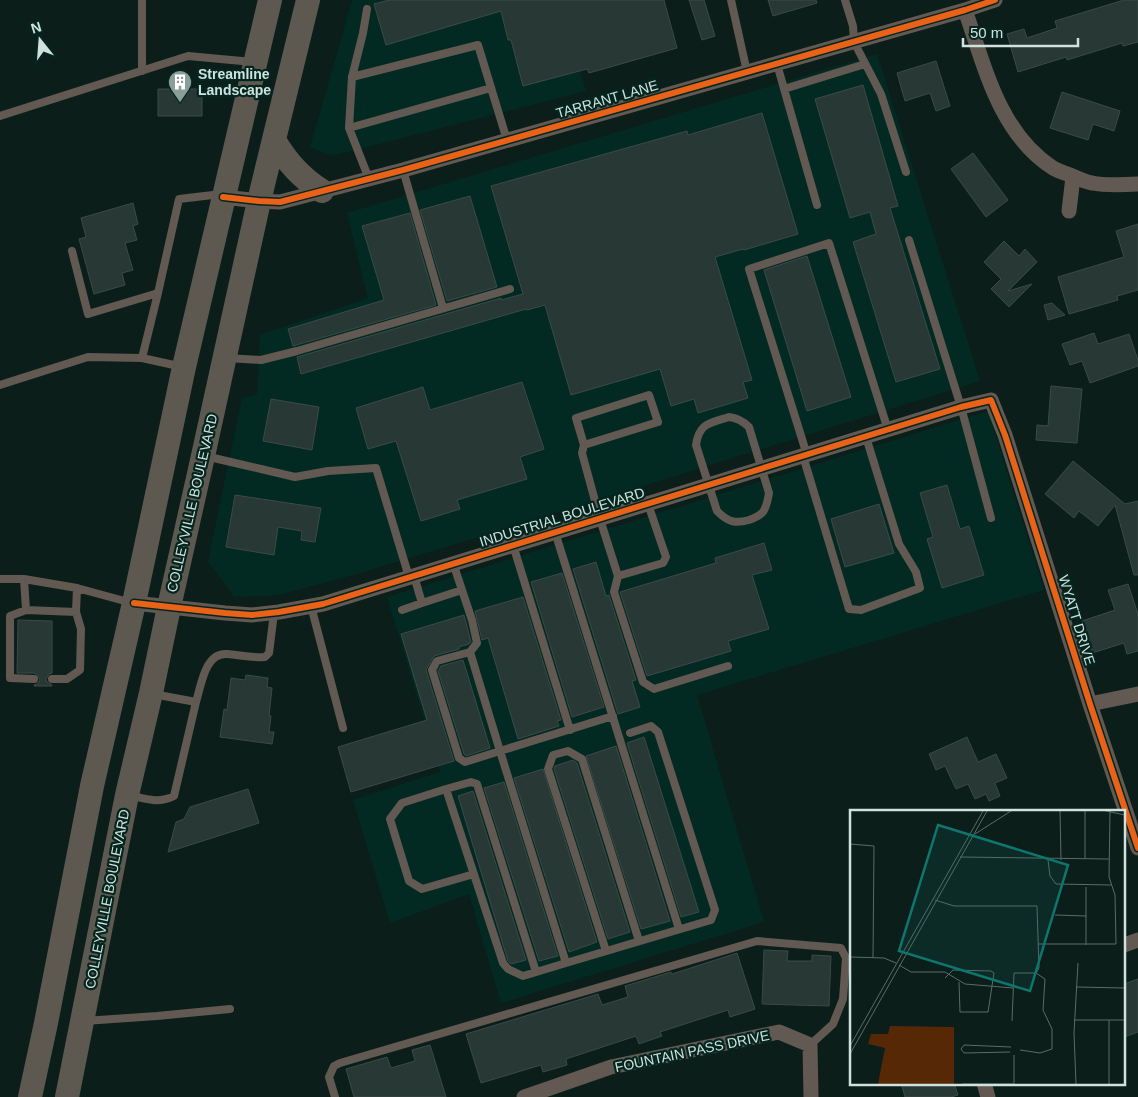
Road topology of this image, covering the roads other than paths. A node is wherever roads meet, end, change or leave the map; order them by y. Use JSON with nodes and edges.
{"nodes":[{"id":1,"x":142,"y":0,"type":"edge"},
{"id":2,"x":270,"y":0,"type":"edge"},
{"id":3,"x":308,"y":0,"type":"edge"},
{"id":4,"x":731,"y":0,"type":"edge"},
{"id":5,"x":845,"y":0,"type":"edge"},
{"id":6,"x":995,"y":0,"type":"edge"},
{"id":7,"x":367,"y":9,"type":"dead end"},
{"id":8,"x":964,"y":10,"type":"junction"},
{"id":9,"x":854,"y":42,"type":"junction"},
{"id":10,"x":255,"y":62,"type":"junction"},
{"id":11,"x":777,"y":64,"type":"junction"},
{"id":12,"x":865,"y":64,"type":"junction"},
{"id":13,"x":142,"y":71,"type":"junction"},
{"id":14,"x":747,"y":72,"type":"junction"},
{"id":15,"x":352,"y":77,"type":"junction"},
{"id":16,"x":491,"y":88,"type":"junction"},
{"id":17,"x":784,"y":89,"type":"junction"},
{"id":18,"x":0,"y":116,"type":"edge"},
{"id":19,"x":349,"y":128,"type":"junction"},
{"id":20,"x":274,"y":140,"type":"junction"},
{"id":21,"x":507,"y":140,"type":"junction"},
{"id":22,"x":403,"y":170,"type":"junction"},
{"id":23,"x":906,"y":172,"type":"dead end"},
{"id":24,"x":1073,"y":176,"type":"junction"},
{"id":25,"x":370,"y":179,"type":"junction"},
{"id":26,"x":1138,"y":184,"type":"edge"},
{"id":27,"x":322,"y":191,"type":"junction"},
{"id":28,"x":223,"y":197,"type":"junction"},
{"id":29,"x":258,"y":202,"type":"junction"},
{"id":30,"x":817,"y":205,"type":"dead end"},
{"id":31,"x":1069,"y":211,"type":"dead end"},
{"id":32,"x":909,"y":240,"type":"dead end"},
{"id":33,"x":72,"y":251,"type":"dead end"},
{"id":34,"x":510,"y":289,"type":"dead end"},
{"id":35,"x":158,"y":293,"type":"junction"},
{"id":36,"x":443,"y":308,"type":"junction"},
{"id":37,"x":142,"y":358,"type":"junction"},
{"id":38,"x":224,"y":358,"type":"junction"},
{"id":39,"x":184,"y":367,"type":"junction"},
{"id":40,"x":0,"y":385,"type":"edge"},
{"id":41,"x":991,"y":400,"type":"joint"},
{"id":42,"x":961,"y":407,"type":"junction"},
{"id":43,"x":888,"y":430,"type":"junction"},
{"id":44,"x":866,"y":437,"type":"junction"},
{"id":45,"x":584,"y":444,"type":"junction"},
{"id":46,"x":805,"y":455,"type":"junction"},
{"id":47,"x":203,"y":456,"type":"junction"},
{"id":48,"x":762,"y":469,"type":"junction"},
{"id":49,"x":709,"y":485,"type":"junction"},
{"id":50,"x":648,"y":504,"type":"junction"},
{"id":51,"x":600,"y":518,"type":"junction"},
{"id":52,"x":992,"y":518,"type":"dead end"},
{"id":53,"x":555,"y":532,"type":"junction"},
{"id":54,"x":513,"y":545,"type":"junction"},
{"id":55,"x":454,"y":563,"type":"junction"},
{"id":56,"x":618,"y":576,"type":"junction"},
{"id":57,"x":411,"y":577,"type":"junction"},
{"id":58,"x":0,"y":579,"type":"edge"},
{"id":59,"x":24,"y":579,"type":"junction"},
{"id":60,"x":77,"y":588,"type":"junction"},
{"id":61,"x":462,"y":590,"type":"junction"},
{"id":62,"x":134,"y":603,"type":"junction"},
{"id":63,"x":422,"y":603,"type":"junction"},
{"id":64,"x":311,"y":606,"type":"junction"},
{"id":65,"x":168,"y":607,"type":"junction"},
{"id":66,"x":26,"y":610,"type":"junction"},
{"id":67,"x":402,"y":610,"type":"dead end"},
{"id":68,"x":76,"y":612,"type":"junction"},
{"id":69,"x":274,"y":613,"type":"junction"},
{"id":70,"x":470,"y":652,"type":"junction"},
{"id":71,"x":728,"y":666,"type":"dead end"},
{"id":72,"x":34,"y":679,"type":"dead end"},
{"id":73,"x":52,"y":679,"type":"dead end"},
{"id":74,"x":151,"y":694,"type":"junction"},
{"id":75,"x":1138,"y":694,"type":"edge"},
{"id":76,"x":196,"y":702,"type":"junction"},
{"id":77,"x":1090,"y":704,"type":"junction"},
{"id":78,"x":613,"y":716,"type":"junction"},
{"id":79,"x":342,"y":728,"type":"dead end"},
{"id":80,"x":570,"y":730,"type":"junction"},
{"id":81,"x":630,"y":732,"type":"dead end"},
{"id":82,"x":500,"y":751,"type":"junction"},
{"id":83,"x":446,"y":789,"type":"junction"},
{"id":84,"x":128,"y":795,"type":"junction"},
{"id":85,"x":1125,"y":810,"type":"edge"},
{"id":86,"x":1126,"y":812,"type":"edge"},
{"id":87,"x":1138,"y":848,"type":"edge"},
{"id":88,"x":474,"y":874,"type":"junction"},
{"id":89,"x":679,"y":929,"type":"junction"},
{"id":90,"x":639,"y":941,"type":"junction"},
{"id":91,"x":606,"y":951,"type":"junction"},
{"id":92,"x":566,"y":963,"type":"junction"},
{"id":93,"x":536,"y":972,"type":"junction"},
{"id":94,"x":230,"y":1009,"type":"dead end"},
{"id":95,"x":82,"y":1022,"type":"junction"},
{"id":96,"x":810,"y":1046,"type":"junction"},
{"id":97,"x":984,"y":1084,"type":"edge"},
{"id":98,"x":30,"y":1097,"type":"edge"},
{"id":99,"x":67,"y":1097,"type":"edge"},
{"id":100,"x":335,"y":1097,"type":"edge"},
{"id":101,"x":524,"y":1097,"type":"edge"},
{"id":102,"x":811,"y":1097,"type":"edge"},
{"id":103,"x":988,"y":1097,"type":"edge"}],
"edges":[{"from":1,"to":13,"type":"lane"},
{"from":2,"to":10,"type":"main road"},
{"from":3,"to":20,"type":"main road","name":"COLLEYVILLE BOULEVARD"},
{"from":4,"to":14,"type":"lane"},
{"from":5,"to":9,"type":"lane"},
{"from":6,"to":8,"type":"street","name":"TARRANT LANE"},
{"from":7,"to":15,"type":"lane"},
{"from":8,"to":9,"type":"street","name":"TARRANT LANE"},
{"from":8,"to":24,"type":"street"},
{"from":9,"to":11,"type":"street","name":"TARRANT LANE"},
{"from":9,"to":12,"type":"lane"},
{"from":10,"to":13,"type":"lane"},
{"from":10,"to":28,"type":"main road"},
{"from":11,"to":14,"type":"street","name":"TARRANT LANE"},
{"from":11,"to":17,"type":"lane"},
{"from":12,"to":17,"type":"lane"},
{"from":12,"to":23,"type":"lane"},
{"from":13,"to":18,"type":"lane"},
{"from":14,"to":21,"type":"street","name":"TARRANT LANE"},
{"from":15,"to":16,"type":"lane"},
{"from":15,"to":19,"type":"lane"},
{"from":16,"to":19,"type":"lane"},
{"from":16,"to":21,"type":"lane"},
{"from":17,"to":30,"type":"lane"},
{"from":19,"to":25,"type":"lane"},
{"from":20,"to":27,"type":"main road"},
{"from":20,"to":29,"type":"main road","name":"COLLEYVILLE BOULEVARD"},
{"from":21,"to":22,"type":"street","name":"TARRANT LANE"},
{"from":22,"to":25,"type":"street","name":"TARRANT LANE"},
{"from":22,"to":36,"type":"lane"},
{"from":24,"to":26,"type":"street"},
{"from":24,"to":31,"type":"street"},
{"from":25,"to":27,"type":"street","name":"TARRANT LANE"},
{"from":27,"to":29,"type":"street","name":"TARRANT LANE"},
{"from":28,"to":29,"type":"street","name":"TARRANT LANE"},
{"from":28,"to":35,"type":"lane"},
{"from":28,"to":39,"type":"main road"},
{"from":29,"to":38,"type":"main road","name":"COLLEYVILLE BOULEVARD"},
{"from":32,"to":42,"type":"lane"},
{"from":33,"to":35,"type":"lane"},
{"from":34,"to":36,"type":"lane"},
{"from":35,"to":37,"type":"lane"},
{"from":36,"to":38,"type":"lane"},
{"from":37,"to":39,"type":"lane"},
{"from":37,"to":40,"type":"lane"},
{"from":38,"to":47,"type":"main road","name":"COLLEYVILLE BOULEVARD"},
{"from":39,"to":62,"type":"main road"},
{"from":41,"to":42,"type":"street","name":"INDUSTRIAL BOULEVARD"},
{"from":41,"to":77,"type":"street","name":"WYATT DRIVE"},
{"from":42,"to":43,"type":"street","name":"INDUSTRIAL BOULEVARD"},
{"from":42,"to":52,"type":"lane"},
{"from":43,"to":44,"type":"street","name":"INDUSTRIAL BOULEVARD"},
{"from":43,"to":46,"type":"lane"},
{"from":44,"to":46,"type":"street","name":"INDUSTRIAL BOULEVARD"},
{"from":44,"to":46,"type":"lane"},
{"from":45,"to":45,"type":"lane"},
{"from":45,"to":51,"type":"lane"},
{"from":46,"to":48,"type":"street","name":"INDUSTRIAL BOULEVARD"},
{"from":47,"to":57,"type":"lane"},
{"from":47,"to":65,"type":"main road","name":"COLLEYVILLE BOULEVARD"},
{"from":48,"to":49,"type":"street","name":"INDUSTRIAL BOULEVARD"},
{"from":48,"to":49,"type":"lane"},
{"from":48,"to":49,"type":"lane"},
{"from":49,"to":50,"type":"street","name":"INDUSTRIAL BOULEVARD"},
{"from":50,"to":51,"type":"street","name":"INDUSTRIAL BOULEVARD"},
{"from":50,"to":56,"type":"lane"},
{"from":51,"to":53,"type":"street","name":"INDUSTRIAL BOULEVARD"},
{"from":51,"to":56,"type":"lane"},
{"from":53,"to":54,"type":"street","name":"INDUSTRIAL BOULEVARD"},
{"from":53,"to":78,"type":"lane"},
{"from":54,"to":55,"type":"street","name":"INDUSTRIAL BOULEVARD"},
{"from":54,"to":80,"type":"lane"},
{"from":55,"to":57,"type":"street","name":"INDUSTRIAL BOULEVARD"},
{"from":55,"to":61,"type":"lane"},
{"from":56,"to":71,"type":"lane"},
{"from":57,"to":63,"type":"lane"},
{"from":57,"to":64,"type":"street","name":"INDUSTRIAL BOULEVARD"},
{"from":58,"to":59,"type":"lane"},
{"from":59,"to":60,"type":"lane"},
{"from":59,"to":66,"type":"lane"},
{"from":60,"to":62,"type":"lane"},
{"from":60,"to":68,"type":"lane"},
{"from":61,"to":63,"type":"lane"},
{"from":61,"to":70,"type":"lane"},
{"from":62,"to":65,"type":"street","name":"INDUSTRIAL BOULEVARD"},
{"from":62,"to":98,"type":"main road"},
{"from":63,"to":67,"type":"lane"},
{"from":64,"to":69,"type":"street","name":"INDUSTRIAL BOULEVARD"},
{"from":64,"to":79,"type":"lane"},
{"from":65,"to":69,"type":"street","name":"INDUSTRIAL BOULEVARD"},
{"from":65,"to":74,"type":"main road","name":"COLLEYVILLE BOULEVARD"},
{"from":66,"to":68,"type":"lane"},
{"from":66,"to":72,"type":"lane"},
{"from":68,"to":73,"type":"lane"},
{"from":69,"to":76,"type":"lane"},
{"from":70,"to":82,"type":"lane"},
{"from":70,"to":82,"type":"lane"},
{"from":74,"to":76,"type":"lane"},
{"from":74,"to":84,"type":"main road","name":"COLLEYVILLE BOULEVARD"},
{"from":75,"to":77,"type":"street"},
{"from":76,"to":84,"type":"lane"},
{"from":77,"to":85,"type":"street","name":"WYATT DRIVE"},
{"from":78,"to":80,"type":"lane"},
{"from":78,"to":89,"type":"lane"},
{"from":80,"to":82,"type":"lane"},
{"from":81,"to":89,"type":"lane"},
{"from":82,"to":92,"type":"lane"},
{"from":83,"to":88,"type":"lane"},
{"from":83,"to":88,"type":"lane"},
{"from":83,"to":93,"type":"lane"},
{"from":84,"to":95,"type":"main road","name":"COLLEYVILLE BOULEVARD"},
{"from":86,"to":87,"type":"street","name":"WYATT DRIVE"},
{"from":88,"to":93,"type":"lane"},
{"from":89,"to":90,"type":"lane"},
{"from":90,"to":91,"type":"lane"},
{"from":90,"to":91,"type":"lane"},
{"from":91,"to":92,"type":"lane"},
{"from":92,"to":93,"type":"lane"},
{"from":94,"to":95,"type":"lane"},
{"from":95,"to":99,"type":"main road","name":"COLLEYVILLE BOULEVARD"},
{"from":96,"to":100,"type":"lane"},
{"from":96,"to":101,"type":"street","name":"FOUNTAIN PASS DRIVE"},
{"from":96,"to":102,"type":"street"},
{"from":97,"to":103,"type":"street"}]}
